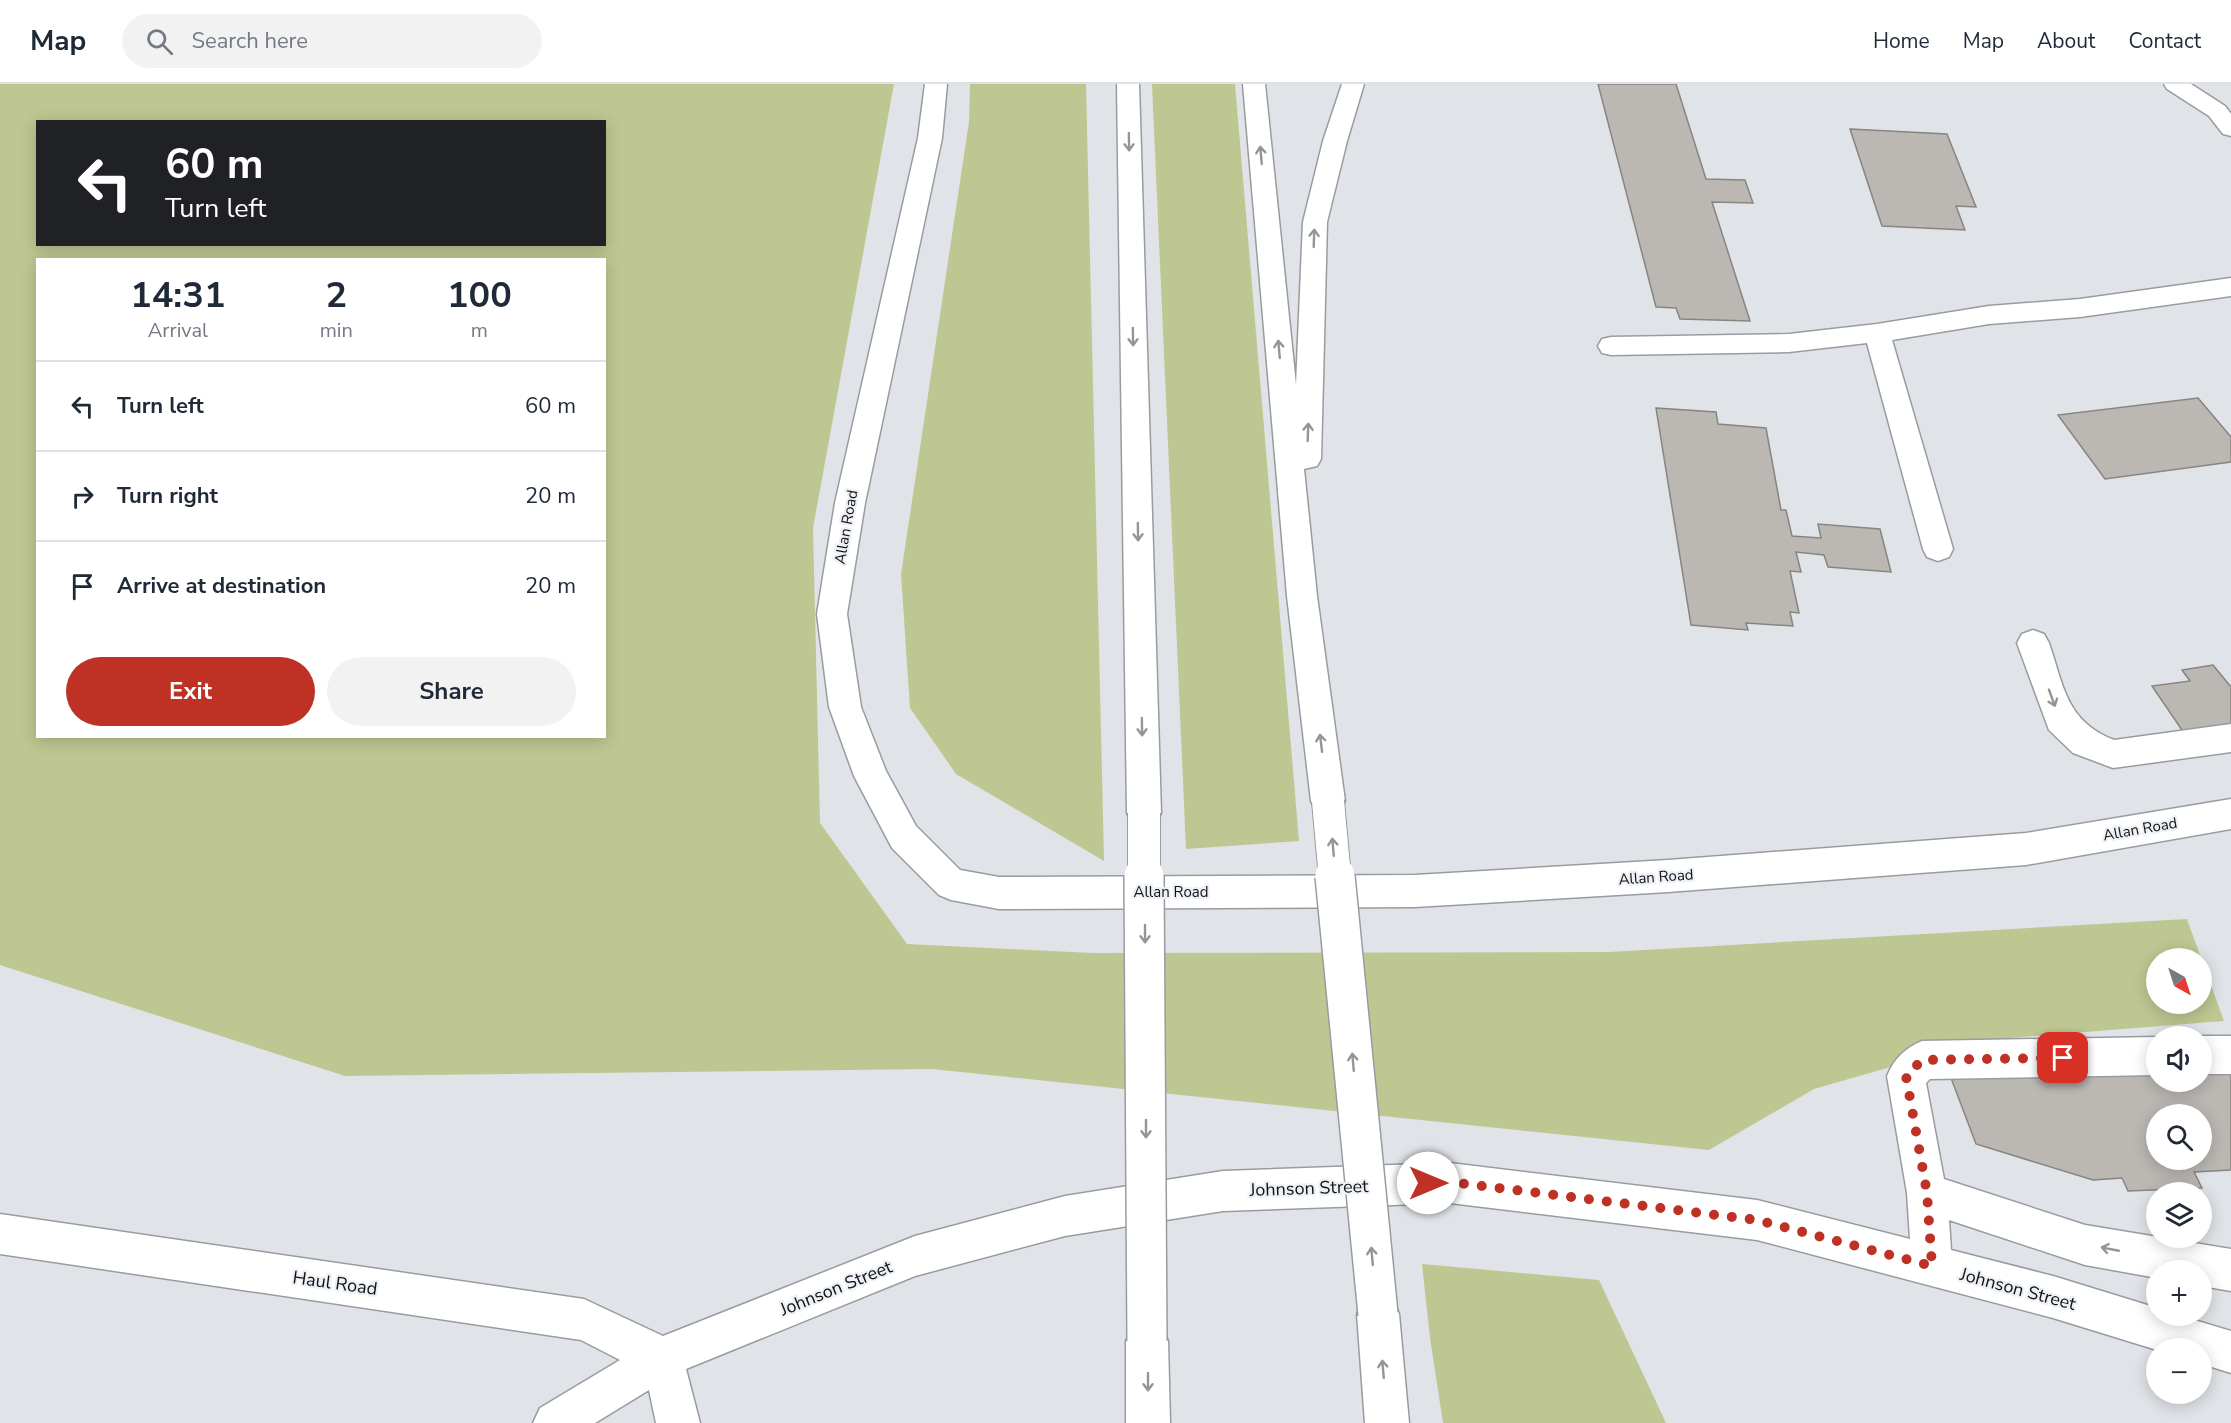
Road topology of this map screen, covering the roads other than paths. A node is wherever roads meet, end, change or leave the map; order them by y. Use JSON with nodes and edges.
{"nodes":[{"id":1,"x":936,"y":84,"type":"edge"},
{"id":2,"x":1128,"y":84,"type":"edge"},
{"id":3,"x":1254,"y":84,"type":"edge"},
{"id":4,"x":1353,"y":84,"type":"edge"},
{"id":5,"x":2175,"y":84,"type":"edge"},
{"id":6,"x":2215,"y":84,"type":"edge"},
{"id":7,"x":2224,"y":111,"type":"edge"},
{"id":8,"x":2231,"y":129,"type":"edge"},
{"id":9,"x":2231,"y":287,"type":"edge"},
{"id":10,"x":1877,"y":333,"type":"junction"},
{"id":11,"x":1611,"y":346,"type":"dead end"},
{"id":12,"x":1938,"y":549,"type":"dead end"},
{"id":13,"x":1302,"y":596,"type":"junction"},
{"id":14,"x":2033,"y":643,"type":"dead end"},
{"id":15,"x":2231,"y":738,"type":"edge"},
{"id":16,"x":2231,"y":814,"type":"edge"},
{"id":17,"x":2212,"y":1055,"type":"edge"},
{"id":18,"x":2231,"y":1055,"type":"edge"},
{"id":19,"x":2146,"y":1056,"type":"edge"},
{"id":20,"x":1927,"y":1193,"type":"junction"},
{"id":21,"x":0,"y":1234,"type":"edge"},
{"id":22,"x":1932,"y":1266,"type":"junction"},
{"id":23,"x":2231,"y":1270,"type":"edge"},
{"id":24,"x":2231,"y":1352,"type":"edge"},
{"id":25,"x":662,"y":1358,"type":"junction"},
{"id":26,"x":555,"y":1423,"type":"edge"},
{"id":27,"x":678,"y":1423,"type":"edge"},
{"id":28,"x":1148,"y":1423,"type":"edge"},
{"id":29,"x":1387,"y":1423,"type":"edge"}],
"edges":[{"from":1,"to":16,"type":"main road","name":"Allan Road"},
{"from":2,"to":28,"type":"main road","one_way":true,"bridge":true},
{"from":13,"to":3,"type":"main road","one_way":true},
{"from":13,"to":4,"type":"main road","one_way":true},
{"from":5,"to":7,"type":"main road"},
{"from":6,"to":7,"type":"main road"},
{"from":7,"to":8,"type":"main road"},
{"from":9,"to":10,"type":"main road"},
{"from":10,"to":11,"type":"main road"},
{"from":10,"to":12,"type":"main road"},
{"from":29,"to":13,"type":"main road","one_way":true,"bridge":true},
{"from":14,"to":15,"type":"main road","one_way":true},
{"from":17,"to":18,"type":"main road"},
{"from":19,"to":20,"type":"main road"},
{"from":20,"to":22,"type":"main road"},
{"from":23,"to":20,"type":"main road","one_way":true},
{"from":21,"to":25,"type":"main road","name":"Haul Road"},
{"from":22,"to":24,"type":"main road","name":"Johnson Street"},
{"from":22,"to":25,"type":"main road","name":"Johnson Street"},
{"from":25,"to":26,"type":"main road","name":"Johnson Street"},
{"from":25,"to":27,"type":"main road"}]}
